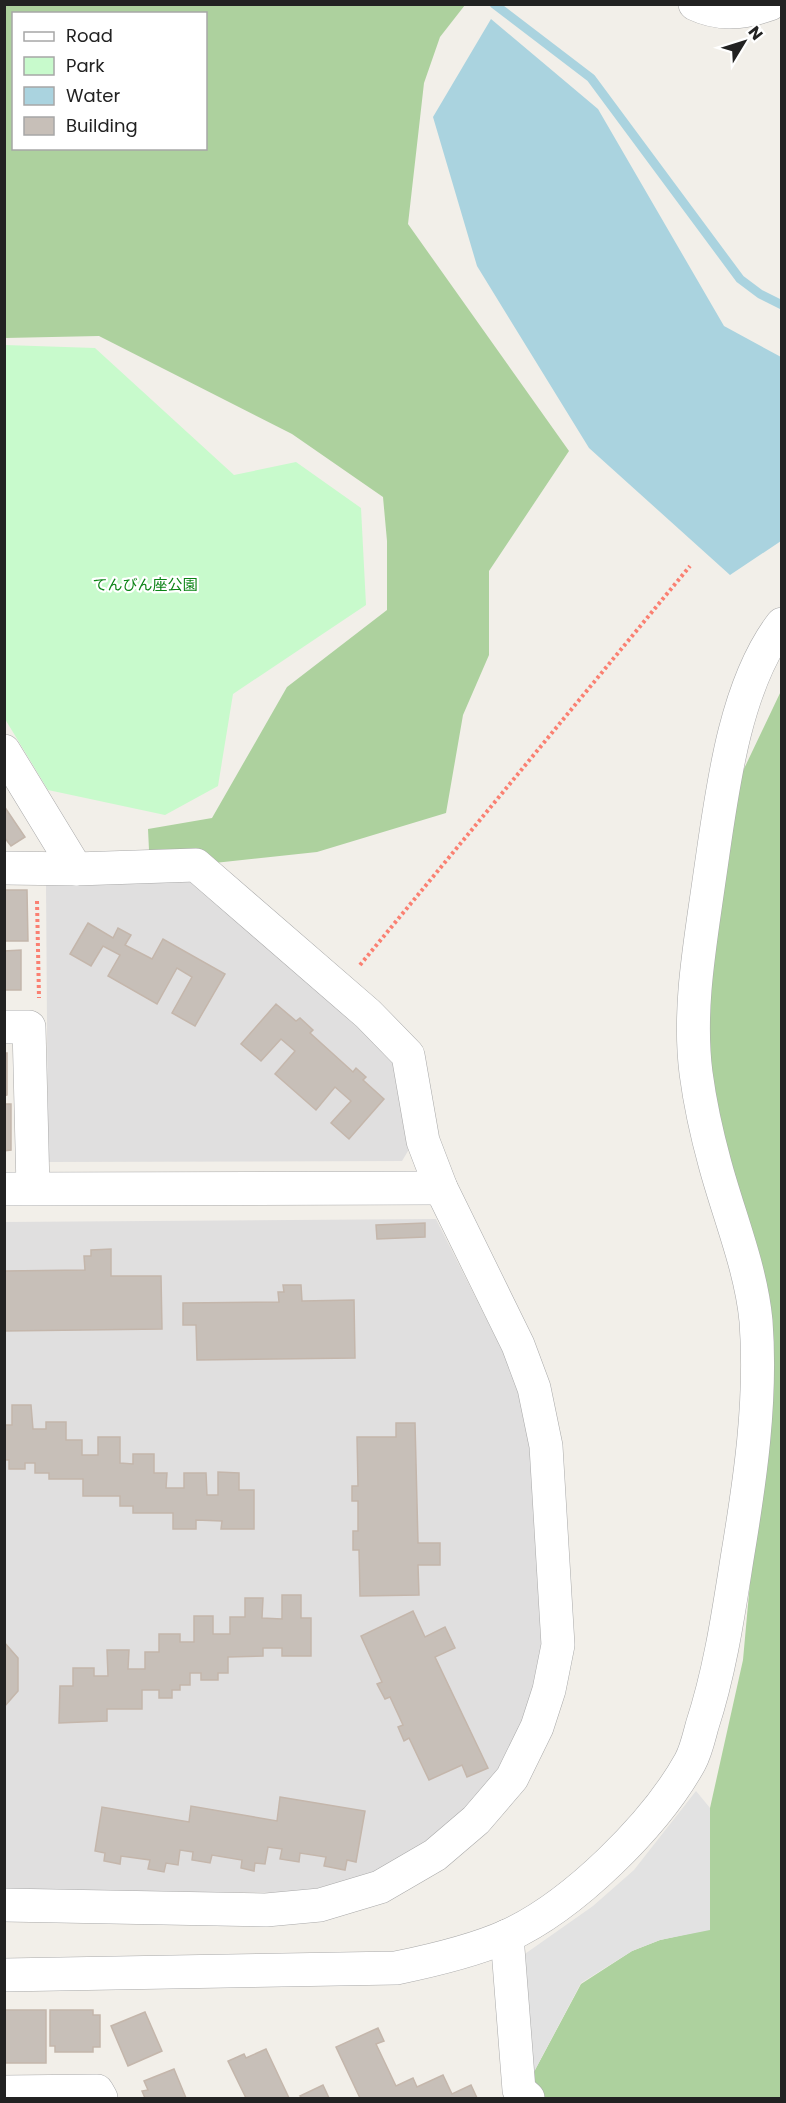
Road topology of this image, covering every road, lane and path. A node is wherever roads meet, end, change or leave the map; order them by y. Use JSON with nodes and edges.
{"nodes":[{"id":1,"x":694,"y":4,"type":"edge"},
{"id":2,"x":770,"y":4,"type":"edge"},
{"id":3,"x":690,"y":566,"type":"dead end"},
{"id":4,"x":782,"y":624,"type":"edge"},
{"id":5,"x":4,"y":751,"type":"edge"},
{"id":6,"x":20,"y":868,"type":"edge"},
{"id":7,"x":76,"y":869,"type":"junction"},
{"id":8,"x":340,"y":989,"type":"junction"},
{"id":9,"x":17,"y":1027,"type":"edge"},
{"id":10,"x":19,"y":1188,"type":"edge"},
{"id":11,"x":441,"y":1188,"type":"junction"},
{"id":12,"x":4,"y":1905,"type":"edge"},
{"id":13,"x":507,"y":1936,"type":"junction"},
{"id":14,"x":4,"y":1975,"type":"edge"},
{"id":15,"x":4,"y":2092,"type":"edge"},
{"id":16,"x":100,"y":2098,"type":"edge"},
{"id":17,"x":528,"y":2098,"type":"edge"}],
"edges":[{"from":1,"to":2,"type":"street"},
{"from":3,"to":8,"type":"path"},
{"from":4,"to":13,"type":"street"},
{"from":5,"to":7,"type":"street"},
{"from":6,"to":7,"type":"street"},
{"from":6,"to":9,"type":"path"},
{"from":7,"to":8,"type":"street"},
{"from":8,"to":11,"type":"street"},
{"from":9,"to":10,"type":"street"},
{"from":10,"to":11,"type":"street"},
{"from":11,"to":12,"type":"street"},
{"from":13,"to":14,"type":"street"},
{"from":13,"to":17,"type":"street"},
{"from":15,"to":16,"type":"street"}]}
